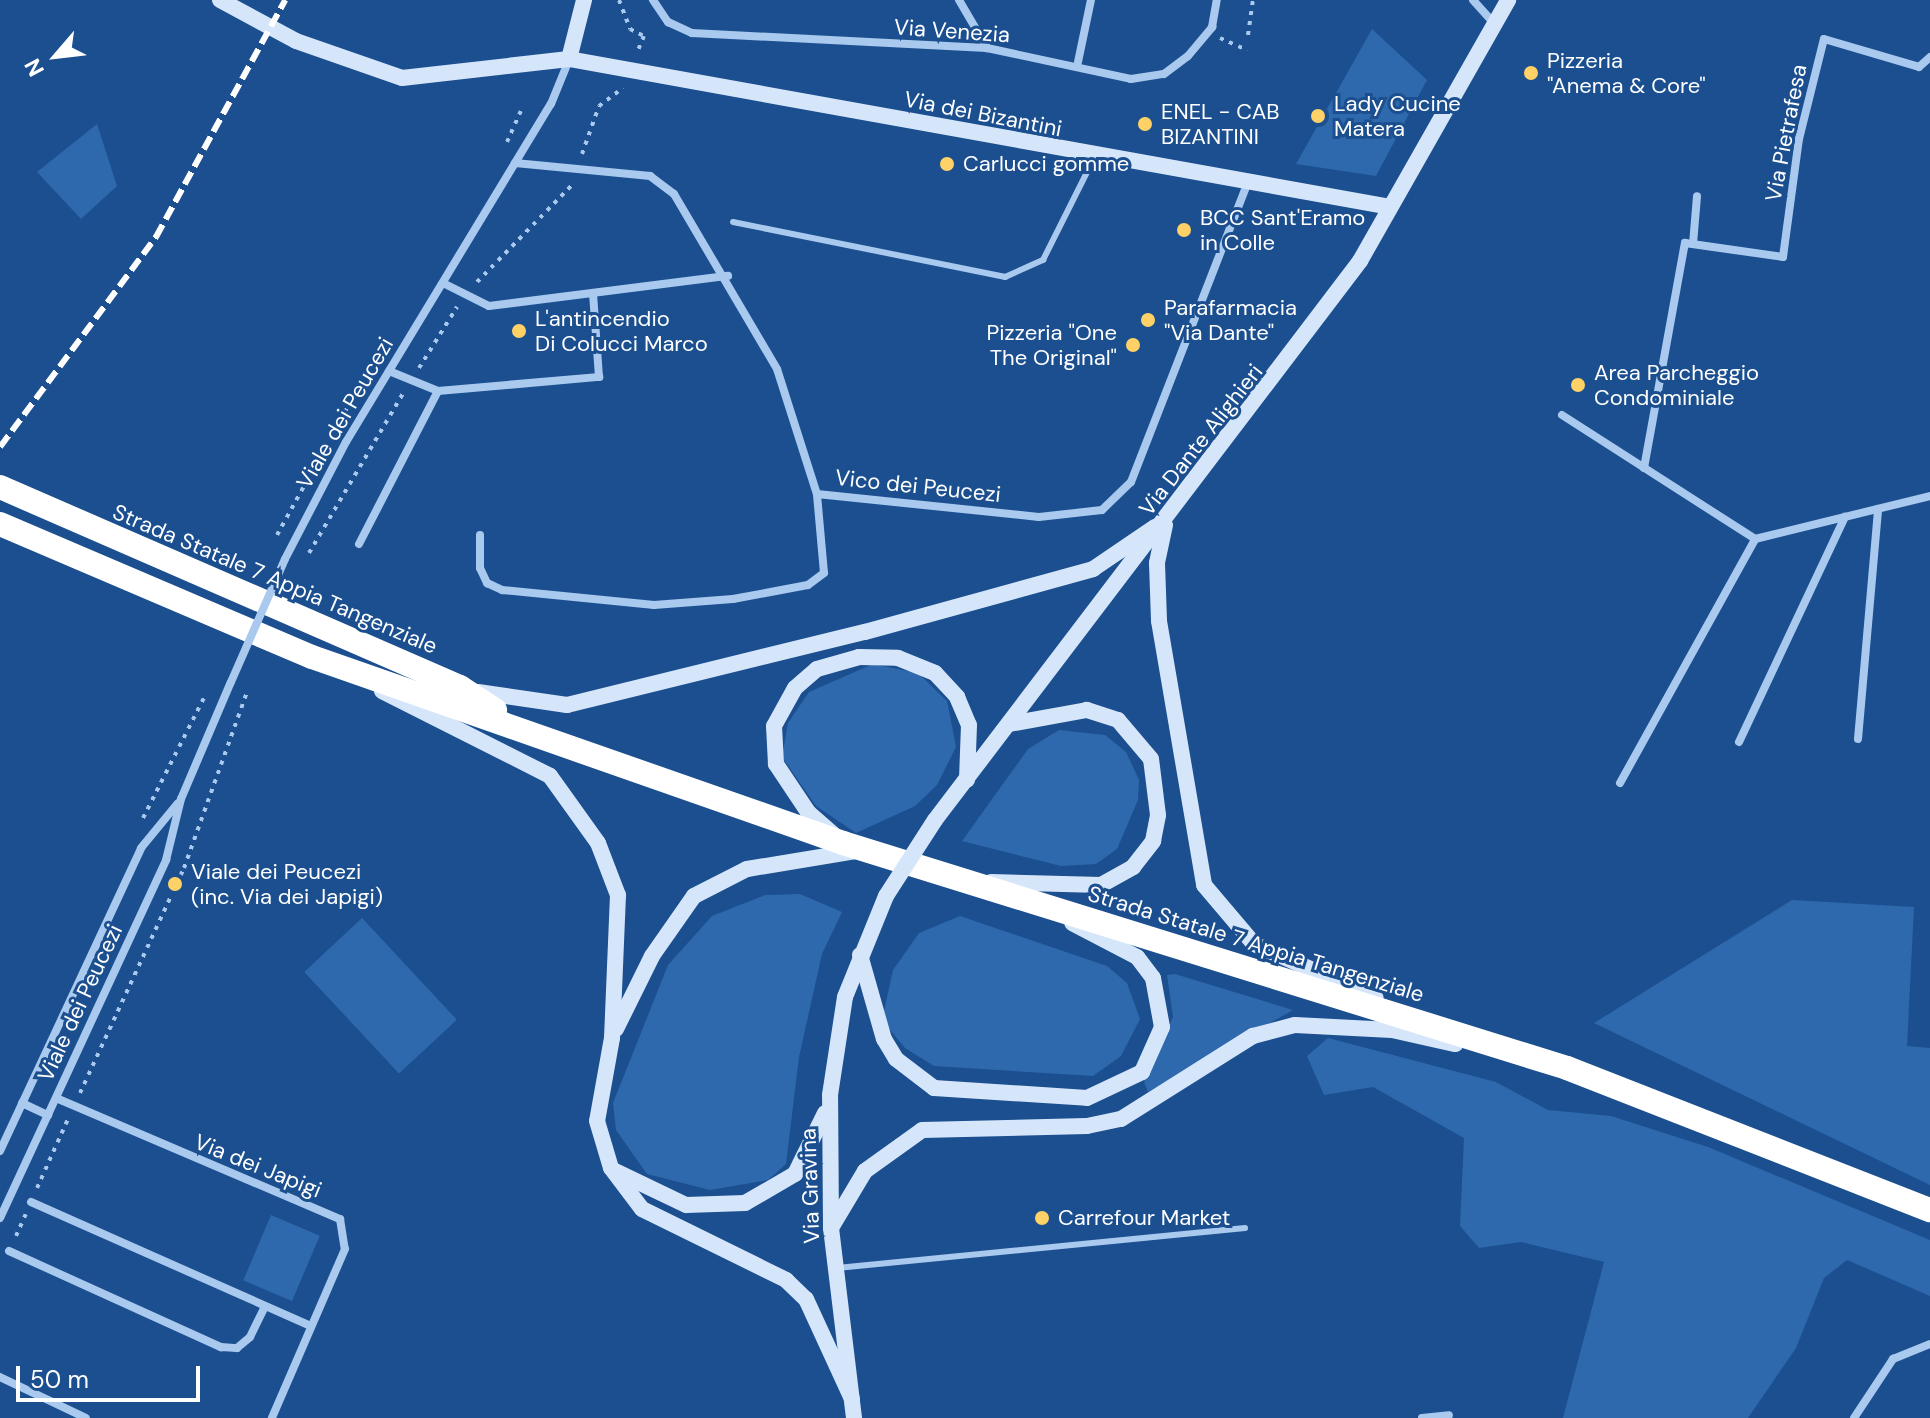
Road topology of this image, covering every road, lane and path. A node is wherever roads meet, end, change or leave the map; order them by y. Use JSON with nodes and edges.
{"nodes":[{"id":1,"x":220,"y":0,"type":"edge"},
{"id":2,"x":584,"y":0,"type":"edge"},
{"id":3,"x":653,"y":0,"type":"edge"},
{"id":4,"x":959,"y":0,"type":"edge"},
{"id":5,"x":1091,"y":0,"type":"edge"},
{"id":6,"x":1217,"y":0,"type":"edge"},
{"id":7,"x":1253,"y":0,"type":"edge"},
{"id":8,"x":1473,"y":0,"type":"edge"},
{"id":9,"x":1508,"y":0,"type":"edge"},
{"id":10,"x":1494,"y":24,"type":"junction"},
{"id":11,"x":1207,"y":33,"type":"junction"},
{"id":12,"x":1248,"y":35,"type":"dead end"},
{"id":13,"x":987,"y":48,"type":"junction"},
{"id":14,"x":1247,"y":50,"type":"dead end"},
{"id":15,"x":1930,"y":57,"type":"edge"},
{"id":16,"x":569,"y":59,"type":"junction"},
{"id":17,"x":1078,"y":62,"type":"junction"},
{"id":18,"x":1094,"y":158,"type":"junction"},
{"id":19,"x":515,"y":163,"type":"junction"},
{"id":20,"x":1249,"y":181,"type":"junction"},
{"id":21,"x":1697,"y":196,"type":"dead end"},
{"id":22,"x":1390,"y":207,"type":"junction"},
{"id":23,"x":733,"y":222,"type":"dead end"},
{"id":24,"x":1693,"y":244,"type":"junction"},
{"id":25,"x":728,"y":276,"type":"junction"},
{"id":26,"x":443,"y":283,"type":"junction"},
{"id":27,"x":593,"y":293,"type":"junction"},
{"id":28,"x":450,"y":319,"type":"dead end"},
{"id":29,"x":389,"y":371,"type":"junction"},
{"id":30,"x":412,"y":380,"type":"junction"},
{"id":31,"x":438,"y":391,"type":"junction"},
{"id":32,"x":1562,"y":415,"type":"dead end"},
{"id":33,"x":1644,"y":468,"type":"junction"},
{"id":34,"x":0,"y":487,"type":"edge"},
{"id":35,"x":817,"y":494,"type":"junction"},
{"id":36,"x":1930,"y":496,"type":"edge"},
{"id":37,"x":1878,"y":509,"type":"junction"},
{"id":38,"x":1845,"y":517,"type":"junction"},
{"id":39,"x":1167,"y":519,"type":"junction"},
{"id":40,"x":0,"y":524,"type":"edge"},
{"id":41,"x":480,"y":535,"type":"dead end"},
{"id":42,"x":1755,"y":539,"type":"junction"},
{"id":43,"x":316,"y":542,"type":"dead end"},
{"id":44,"x":359,"y":544,"type":"dead end"},
{"id":45,"x":312,"y":657,"type":"junction"},
{"id":46,"x":460,"y":687,"type":"junction"},
{"id":47,"x":247,"y":691,"type":"dead end"},
{"id":48,"x":1009,"y":724,"type":"junction"},
{"id":49,"x":523,"y":729,"type":"junction"},
{"id":50,"x":1858,"y":739,"type":"dead end"},
{"id":51,"x":1739,"y":742,"type":"dead end"},
{"id":52,"x":967,"y":780,"type":"junction"},
{"id":53,"x":1620,"y":783,"type":"dead end"},
{"id":54,"x":181,"y":799,"type":"junction"},
{"id":55,"x":855,"y":847,"type":"junction"},
{"id":56,"x":967,"y":882,"type":"junction"},
{"id":57,"x":886,"y":896,"type":"joint"},
{"id":58,"x":1042,"y":907,"type":"junction"},
{"id":59,"x":860,"y":955,"type":"junction"},
{"id":60,"x":1454,"y":1032,"type":"junction"},
{"id":61,"x":612,"y":1038,"type":"junction"},
{"id":62,"x":1567,"y":1068,"type":"junction"},
{"id":63,"x":830,"y":1095,"type":"junction"},
{"id":64,"x":56,"y":1098,"type":"junction"},
{"id":65,"x":22,"y":1103,"type":"junction"},
{"id":66,"x":74,"y":1106,"type":"junction"},
{"id":67,"x":48,"y":1115,"type":"junction"},
{"id":68,"x":0,"y":1151,"type":"edge"},
{"id":69,"x":611,"y":1168,"type":"junction"},
{"id":70,"x":31,"y":1202,"type":"junction"},
{"id":71,"x":1930,"y":1210,"type":"edge"},
{"id":72,"x":0,"y":1218,"type":"edge"},
{"id":73,"x":831,"y":1228,"type":"junction"},
{"id":74,"x":1245,"y":1228,"type":"dead end"},
{"id":75,"x":9,"y":1251,"type":"joint"},
{"id":76,"x":837,"y":1268,"type":"junction"},
{"id":77,"x":265,"y":1306,"type":"junction"},
{"id":78,"x":311,"y":1326,"type":"junction"},
{"id":79,"x":1930,"y":1344,"type":"edge"},
{"id":80,"x":0,"y":1377,"type":"edge"},
{"id":81,"x":852,"y":1399,"type":"junction"},
{"id":82,"x":1449,"y":1415,"type":"dead end"},
{"id":83,"x":86,"y":1418,"type":"edge"},
{"id":84,"x":273,"y":1418,"type":"edge"},
{"id":85,"x":854,"y":1418,"type":"edge"},
{"id":86,"x":1422,"y":1418,"type":"edge"},
{"id":87,"x":1854,"y":1418,"type":"edge"}],
"edges":[{"from":1,"to":16,"type":"main road","name":"Via dei Bizantini"},
{"from":2,"to":16,"type":"main road"},
{"from":3,"to":13,"type":"street","name":"Via Venezia"},
{"from":4,"to":13,"type":"street"},
{"from":5,"to":17,"type":"street"},
{"from":6,"to":11,"type":"street","name":"Via Venezia"},
{"from":7,"to":12,"type":"path"},
{"from":8,"to":10,"type":"street"},
{"from":9,"to":10,"type":"main road","name":"Via Dante Alighieri"},
{"from":10,"to":22,"type":"main road","name":"Via Dante Alighieri"},
{"from":11,"to":14,"type":"path"},
{"from":11,"to":17,"type":"street","name":"Via Venezia"},
{"from":13,"to":17,"type":"street","name":"Via Venezia"},
{"from":15,"to":24,"type":"street","name":"Via Pietrafesa"},
{"from":16,"to":18,"type":"main road","name":"Via dei Bizantini"},
{"from":16,"to":19,"type":"street","name":"Viale dei Peucezi"},
{"from":18,"to":20,"type":"main road","name":"Via dei Bizantini"},
{"from":18,"to":23,"type":"lane"},
{"from":19,"to":25,"type":"street","name":"Vico dei Peucezi"},
{"from":19,"to":26,"type":"street","name":"Viale dei Peucezi"},
{"from":20,"to":22,"type":"main road","name":"Via dei Bizantini"},
{"from":20,"to":35,"type":"street","name":"Vico dei Peucezi"},
{"from":21,"to":24,"type":"street"},
{"from":22,"to":39,"type":"main road","name":"Via Dante Alighieri"},
{"from":24,"to":33,"type":"street"},
{"from":25,"to":27,"type":"street"},
{"from":25,"to":35,"type":"street","name":"Vico dei Peucezi"},
{"from":26,"to":27,"type":"street"},
{"from":26,"to":29,"type":"street","name":"Viale dei Peucezi"},
{"from":27,"to":31,"type":"street"},
{"from":28,"to":30,"type":"path"},
{"from":29,"to":30,"type":"street"},
{"from":29,"to":54,"type":"street","name":"Viale dei Peucezi","bridge":true},
{"from":30,"to":31,"type":"street"},
{"from":30,"to":43,"type":"path"},
{"from":31,"to":44,"type":"street"},
{"from":32,"to":33,"type":"street"},
{"from":33,"to":42,"type":"street"},
{"from":34,"to":46,"type":"highway","name":"Strada Statale 7 Appia Tangenziale"},
{"from":35,"to":41,"type":"street"},
{"from":36,"to":37,"type":"street"},
{"from":37,"to":38,"type":"street"},
{"from":37,"to":50,"type":"street"},
{"from":38,"to":42,"type":"street"},
{"from":38,"to":51,"type":"street"},
{"from":39,"to":46,"type":"main road"},
{"from":39,"to":48,"type":"main road","name":"Via Dante Alighieri"},
{"from":39,"to":60,"type":"main road"},
{"from":40,"to":45,"type":"highway","name":"Strada Statale 7 Appia Tangenziale"},
{"from":42,"to":53,"type":"street"},
{"from":45,"to":49,"type":"highway","name":"Strada Statale 7 Appia Tangenziale"},
{"from":45,"to":61,"type":"main road"},
{"from":46,"to":49,"type":"highway","name":"Strada Statale 7 Appia Tangenziale"},
{"from":47,"to":66,"type":"path"},
{"from":48,"to":52,"type":"main road","name":"Via Dante Alighieri"},
{"from":48,"to":56,"type":"main road"},
{"from":49,"to":55,"type":"highway","name":"Strada Statale 7 Appia Tangenziale"},
{"from":52,"to":55,"type":"main road"},
{"from":52,"to":57,"type":"main road","name":"Via Dante Alighieri","bridge":true},
{"from":54,"to":64,"type":"street","name":"Viale dei Peucezi"},
{"from":54,"to":65,"type":"street","name":"Viale dei Peucezi"},
{"from":55,"to":56,"type":"highway","name":"Strada Statale 7 Appia Tangenziale"},
{"from":55,"to":61,"type":"main road"},
{"from":56,"to":58,"type":"highway","name":"Strada Statale 7 Appia Tangenziale"},
{"from":57,"to":59,"type":"main road","name":"Via Gravina"},
{"from":58,"to":59,"type":"main road"},
{"from":58,"to":60,"type":"highway","name":"Strada Statale 7 Appia Tangenziale"},
{"from":59,"to":63,"type":"main road","name":"Via Gravina"},
{"from":60,"to":62,"type":"highway","name":"Strada Statale 7 Appia Tangenziale"},
{"from":61,"to":69,"type":"main road"},
{"from":62,"to":71,"type":"highway"},
{"from":62,"to":73,"type":"main road"},
{"from":63,"to":69,"type":"main road"},
{"from":63,"to":73,"type":"main road","name":"Via Gravina"},
{"from":64,"to":66,"type":"street","name":"Via dei Japigi"},
{"from":64,"to":67,"type":"street","name":"Viale dei Peucezi"},
{"from":65,"to":67,"type":"street"},
{"from":65,"to":68,"type":"street","name":"Viale dei Peucezi"},
{"from":66,"to":70,"type":"path"},
{"from":66,"to":78,"type":"street","name":"Via dei Japigi"},
{"from":67,"to":72,"type":"street","name":"Viale dei Peucezi"},
{"from":69,"to":81,"type":"main road"},
{"from":70,"to":75,"type":"path"},
{"from":70,"to":77,"type":"street"},
{"from":73,"to":76,"type":"main road","name":"Via Gravina"},
{"from":74,"to":76,"type":"lane"},
{"from":75,"to":77,"type":"street"},
{"from":76,"to":81,"type":"main road","name":"Via Gravina"},
{"from":77,"to":78,"type":"street"},
{"from":78,"to":84,"type":"street","name":"Via dei Japigi"},
{"from":79,"to":87,"type":"street"},
{"from":80,"to":83,"type":"street"},
{"from":81,"to":85,"type":"main road","name":"Via Gravina"},
{"from":82,"to":86,"type":"street"}]}
